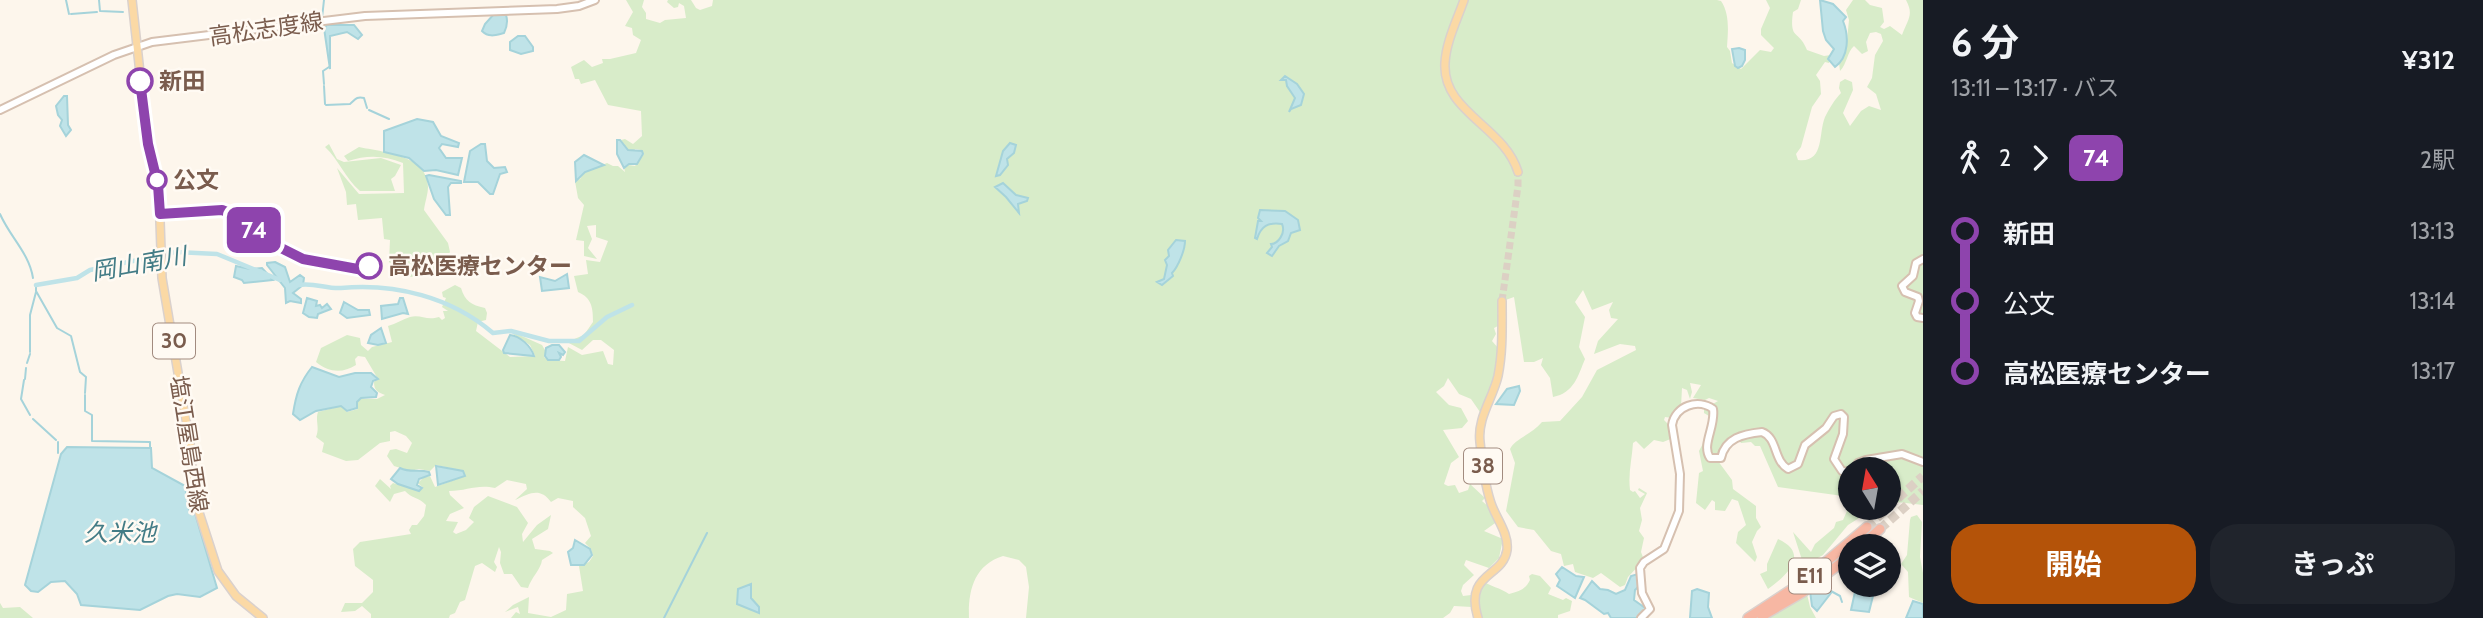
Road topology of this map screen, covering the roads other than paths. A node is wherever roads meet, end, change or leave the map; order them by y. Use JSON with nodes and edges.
{"nodes":[{"id":1,"x":132,"y":0,"type":"edge"},
{"id":2,"x":595,"y":0,"type":"edge"},
{"id":3,"x":1464,"y":0,"type":"edge"},
{"id":4,"x":137,"y":48,"type":"junction"},
{"id":5,"x":0,"y":111,"type":"edge"},
{"id":6,"x":1518,"y":172,"type":"tunnel mouth"},
{"id":7,"x":1923,"y":259,"type":"edge"},
{"id":8,"x":1502,"y":301,"type":"tunnel mouth"},
{"id":9,"x":1923,"y":318,"type":"edge"},
{"id":10,"x":1884,"y":457,"type":"edge"},
{"id":11,"x":1923,"y":462,"type":"edge"},
{"id":12,"x":1838,"y":464,"type":"edge"},
{"id":13,"x":1867,"y":527,"type":"tunnel mouth"},
{"id":14,"x":1880,"y":529,"type":"tunnel mouth"},
{"id":15,"x":1874,"y":534,"type":"edge"},
{"id":16,"x":1838,"y":565,"type":"edge"},
{"id":17,"x":1645,"y":614,"type":"edge"},
{"id":18,"x":263,"y":618,"type":"edge"},
{"id":19,"x":1478,"y":618,"type":"edge"},
{"id":20,"x":1748,"y":618,"type":"edge"},
{"id":21,"x":1759,"y":618,"type":"edge"}],
"edges":[{"from":1,"to":4,"type":"main road","name":"塩江屋島西線","number":"30"},
{"from":2,"to":4,"type":"main road","name":"高松志度線"},
{"from":3,"to":6,"type":"main road"},
{"from":4,"to":5,"type":"main road","name":"高松志度線"},
{"from":4,"to":18,"type":"main road","name":"塩江屋島西線","number":"30"},
{"from":7,"to":9,"type":"main road"},
{"from":8,"to":19,"type":"main road","number":"38"},
{"from":10,"to":11,"type":"main road"},
{"from":12,"to":17,"type":"main road"},
{"from":13,"to":20,"type":"highway","number":"E11"},
{"from":14,"to":15,"type":"highway","number":"E11"},
{"from":16,"to":21,"type":"highway","number":"E11"}]}
